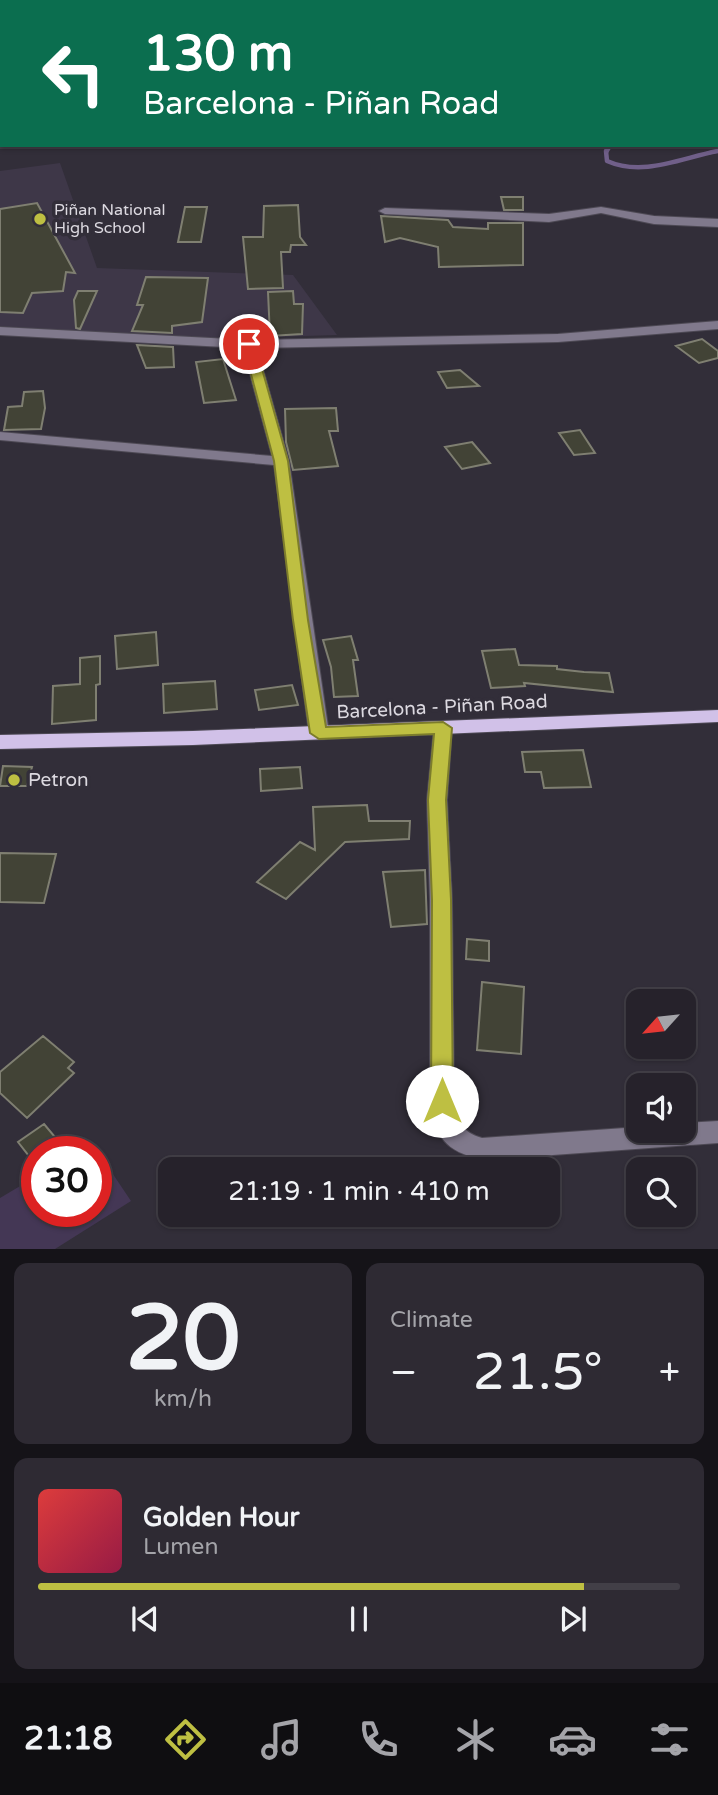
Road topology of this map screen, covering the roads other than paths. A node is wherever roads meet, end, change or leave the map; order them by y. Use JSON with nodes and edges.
{"nodes":[{"id":1,"x":385,"y":211,"type":"dead end"},
{"id":2,"x":718,"y":223,"type":"edge"},
{"id":3,"x":716,"y":328,"type":"edge"},
{"id":4,"x":0,"y":331,"type":"edge"},
{"id":5,"x":249,"y":344,"type":"junction"},
{"id":6,"x":0,"y":436,"type":"edge"},
{"id":7,"x":281,"y":461,"type":"junction"},
{"id":8,"x":718,"y":716,"type":"edge"},
{"id":9,"x":443,"y":728,"type":"junction"},
{"id":10,"x":319,"y":733,"type":"junction"},
{"id":11,"x":0,"y":742,"type":"edge"},
{"id":12,"x":718,"y":1132,"type":"edge"}],
"edges":[{"from":1,"to":2,"type":"street"},
{"from":3,"to":5,"type":"street"},
{"from":4,"to":5,"type":"street"},
{"from":5,"to":7,"type":"street"},
{"from":6,"to":7,"type":"street"},
{"from":7,"to":10,"type":"street"},
{"from":8,"to":9,"type":"main road","name":"Barcelona - Piñan Road"},
{"from":9,"to":10,"type":"main road","name":"Barcelona - Piñan Road"},
{"from":9,"to":12,"type":"street"},
{"from":10,"to":11,"type":"main road","name":"Barcelona - Piñan Road"}]}
